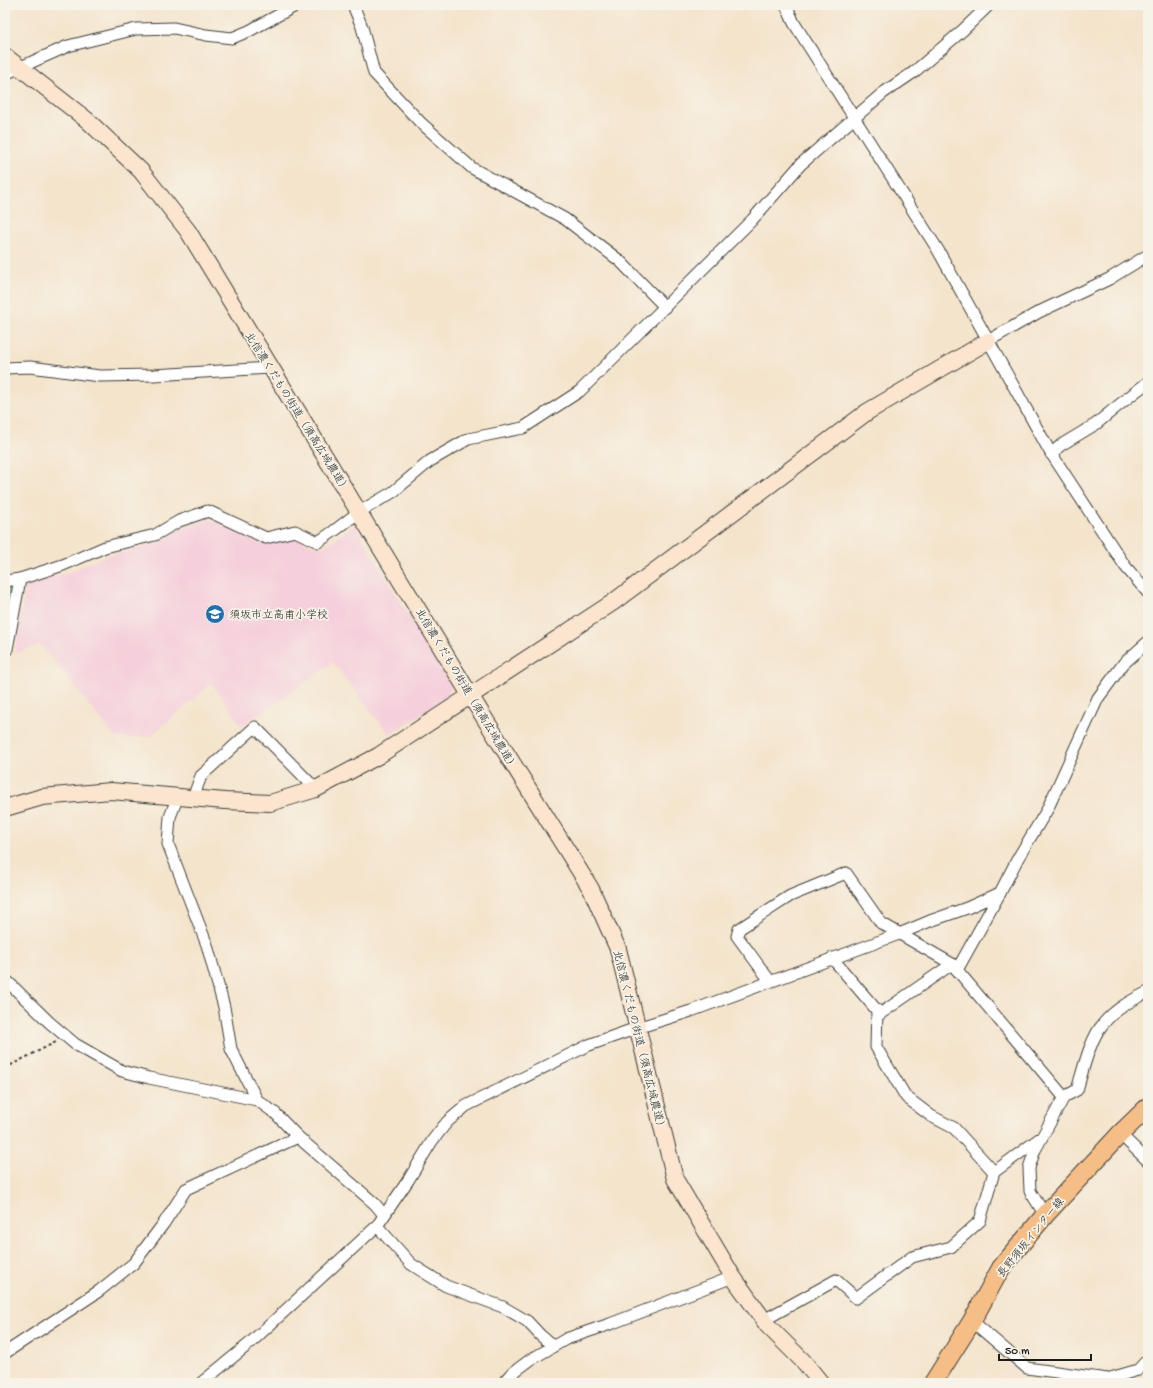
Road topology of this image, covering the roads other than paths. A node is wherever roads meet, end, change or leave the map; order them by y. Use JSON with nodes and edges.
{"nodes":[{"id":1,"x":297,"y":5,"type":"edge"},
{"id":2,"x":353,"y":5,"type":"edge"},
{"id":3,"x":786,"y":5,"type":"edge"},
{"id":4,"x":989,"y":5,"type":"edge"},
{"id":5,"x":5,"y":56,"type":"edge"},
{"id":6,"x":12,"y":71,"type":"edge"},
{"id":7,"x":855,"y":117,"type":"junction"},
{"id":8,"x":1148,"y":255,"type":"edge"},
{"id":9,"x":665,"y":307,"type":"junction"},
{"id":10,"x":988,"y":341,"type":"junction"},
{"id":11,"x":5,"y":368,"type":"edge"},
{"id":12,"x":270,"y":368,"type":"junction"},
{"id":13,"x":1148,"y":382,"type":"edge"},
{"id":14,"x":1051,"y":454,"type":"junction"},
{"id":15,"x":359,"y":512,"type":"junction"},
{"id":16,"x":20,"y":579,"type":"junction"},
{"id":17,"x":5,"y":581,"type":"edge"},
{"id":18,"x":1148,"y":593,"type":"edge"},
{"id":19,"x":1148,"y":642,"type":"edge"},
{"id":20,"x":5,"y":649,"type":"edge"},
{"id":21,"x":470,"y":695,"type":"junction"},
{"id":22,"x":316,"y":789,"type":"junction"},
{"id":23,"x":186,"y":797,"type":"junction"},
{"id":24,"x":5,"y":808,"type":"edge"},
{"id":25,"x":1000,"y":893,"type":"junction"},
{"id":26,"x":899,"y":934,"type":"junction"},
{"id":27,"x":832,"y":958,"type":"junction"},
{"id":28,"x":954,"y":967,"type":"junction"},
{"id":29,"x":5,"y":978,"type":"edge"},
{"id":30,"x":770,"y":981,"type":"junction"},
{"id":31,"x":1148,"y":992,"type":"edge"},
{"id":32,"x":876,"y":1010,"type":"junction"},
{"id":33,"x":637,"y":1028,"type":"junction"},
{"id":34,"x":1064,"y":1096,"type":"junction"},
{"id":35,"x":257,"y":1100,"type":"junction"},
{"id":36,"x":1148,"y":1107,"type":"edge"},
{"id":37,"x":1120,"y":1134,"type":"junction"},
{"id":38,"x":298,"y":1137,"type":"junction"},
{"id":39,"x":1041,"y":1138,"type":"junction"},
{"id":40,"x":1148,"y":1161,"type":"edge"},
{"id":41,"x":994,"y":1172,"type":"junction"},
{"id":42,"x":384,"y":1215,"type":"junction"},
{"id":43,"x":1045,"y":1215,"type":"junction"},
{"id":44,"x":377,"y":1226,"type":"junction"},
{"id":45,"x":733,"y":1277,"type":"junction"},
{"id":46,"x":764,"y":1320,"type":"junction"},
{"id":47,"x":972,"y":1321,"type":"junction"},
{"id":48,"x":553,"y":1346,"type":"junction"},
{"id":49,"x":5,"y":1353,"type":"edge"},
{"id":50,"x":1148,"y":1359,"type":"edge"},
{"id":51,"x":201,"y":1383,"type":"edge"},
{"id":52,"x":503,"y":1383,"type":"edge"},
{"id":53,"x":821,"y":1383,"type":"edge"},
{"id":54,"x":933,"y":1383,"type":"edge"}],
"edges":[{"from":1,"to":6,"type":"street"},
{"from":2,"to":9,"type":"street"},
{"from":3,"to":7,"type":"street"},
{"from":4,"to":7,"type":"street"},
{"from":5,"to":6,"type":"street","name":"北信濃くだもの街道（須高広域農道）"},
{"from":6,"to":12,"type":"street","name":"北信濃くだもの街道（須高広域農道）"},
{"from":7,"to":9,"type":"street"},
{"from":7,"to":10,"type":"street"},
{"from":8,"to":10,"type":"street"},
{"from":9,"to":15,"type":"street"},
{"from":10,"to":14,"type":"street"},
{"from":10,"to":21,"type":"street"},
{"from":11,"to":12,"type":"street"},
{"from":12,"to":15,"type":"street","name":"北信濃くだもの街道（須高広域農道）"},
{"from":13,"to":14,"type":"street"},
{"from":14,"to":18,"type":"street"},
{"from":15,"to":16,"type":"street"},
{"from":15,"to":21,"type":"street","name":"北信濃くだもの街道（須高広域農道）"},
{"from":16,"to":17,"type":"street"},
{"from":16,"to":20,"type":"street"},
{"from":19,"to":25,"type":"street"},
{"from":21,"to":22,"type":"street"},
{"from":21,"to":33,"type":"street","name":"北信濃くだもの街道（須高広域農道）"},
{"from":22,"to":23,"type":"street"},
{"from":22,"to":23,"type":"street"},
{"from":23,"to":24,"type":"street"},
{"from":23,"to":35,"type":"street"},
{"from":25,"to":26,"type":"street"},
{"from":25,"to":28,"type":"street"},
{"from":26,"to":27,"type":"street"},
{"from":26,"to":28,"type":"street"},
{"from":26,"to":30,"type":"street"},
{"from":27,"to":30,"type":"street"},
{"from":27,"to":32,"type":"street"},
{"from":28,"to":32,"type":"street"},
{"from":28,"to":34,"type":"street"},
{"from":29,"to":35,"type":"street"},
{"from":30,"to":33,"type":"street"},
{"from":31,"to":34,"type":"street"},
{"from":32,"to":41,"type":"street"},
{"from":33,"to":42,"type":"street"},
{"from":33,"to":45,"type":"street","name":"北信濃くだもの街道（須高広域農道）"},
{"from":34,"to":39,"type":"street"},
{"from":35,"to":38,"type":"street"},
{"from":36,"to":37,"type":"main road","name":"長野須坂インター線"},
{"from":37,"to":40,"type":"street"},
{"from":37,"to":43,"type":"main road","name":"長野須坂インター線"},
{"from":38,"to":42,"type":"street"},
{"from":38,"to":49,"type":"street"},
{"from":39,"to":41,"type":"street"},
{"from":39,"to":43,"type":"street"},
{"from":41,"to":46,"type":"street"},
{"from":42,"to":44,"type":"street"},
{"from":43,"to":47,"type":"main road","name":"長野須坂インター線"},
{"from":44,"to":48,"type":"street"},
{"from":44,"to":51,"type":"street"},
{"from":45,"to":46,"type":"street","name":"北信濃くだもの街道（須高広域農道）"},
{"from":45,"to":48,"type":"street"},
{"from":46,"to":53,"type":"street","name":"北信濃くだもの街道（須高広域農道）"},
{"from":47,"to":50,"type":"street"},
{"from":47,"to":54,"type":"main road","name":"長野須坂インター線"},
{"from":48,"to":52,"type":"street"}]}
